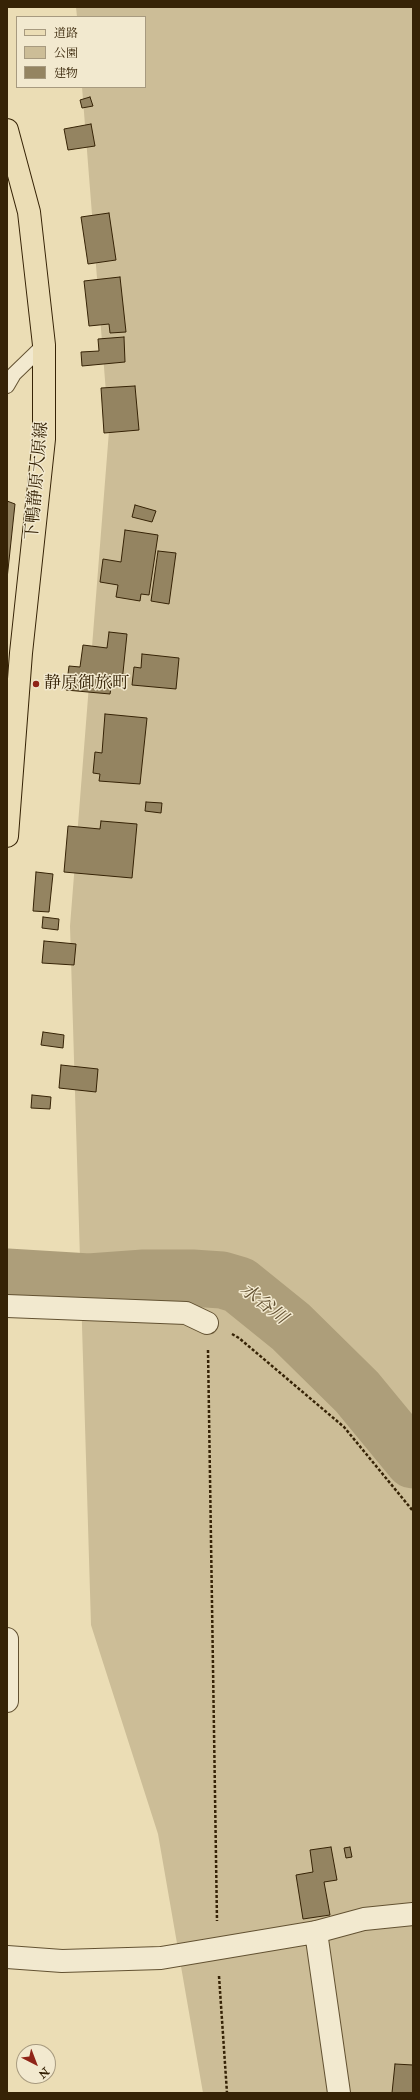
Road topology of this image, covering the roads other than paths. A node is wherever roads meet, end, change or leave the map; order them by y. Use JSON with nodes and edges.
{"nodes":[{"id":1,"x":7,"y":130,"type":"edge"},
{"id":2,"x":44,"y":345,"type":"junction"},
{"id":3,"x":7,"y":386,"type":"edge"},
{"id":4,"x":7,"y":836,"type":"edge"},
{"id":5,"x":7,"y":1306,"type":"edge"},
{"id":6,"x":207,"y":1323,"type":"road end"},
{"id":7,"x":7,"y":1639,"type":"edge"},
{"id":8,"x":7,"y":1700,"type":"edge"},
{"id":9,"x":413,"y":1914,"type":"edge"},
{"id":10,"x":316,"y":1932,"type":"junction"},
{"id":11,"x":7,"y":1957,"type":"edge"},
{"id":12,"x":339,"y":2093,"type":"edge"}],
"edges":[{"from":1,"to":2,"type":"main road","name":"下鴨静原大原線"},
{"from":2,"to":3,"type":"lane"},
{"from":2,"to":4,"type":"main road","name":"下鴨静原大原線"},
{"from":5,"to":6,"type":"street"},
{"from":7,"to":8,"type":"street"},
{"from":9,"to":10,"type":"street"},
{"from":10,"to":11,"type":"street"},
{"from":10,"to":12,"type":"street"}]}
